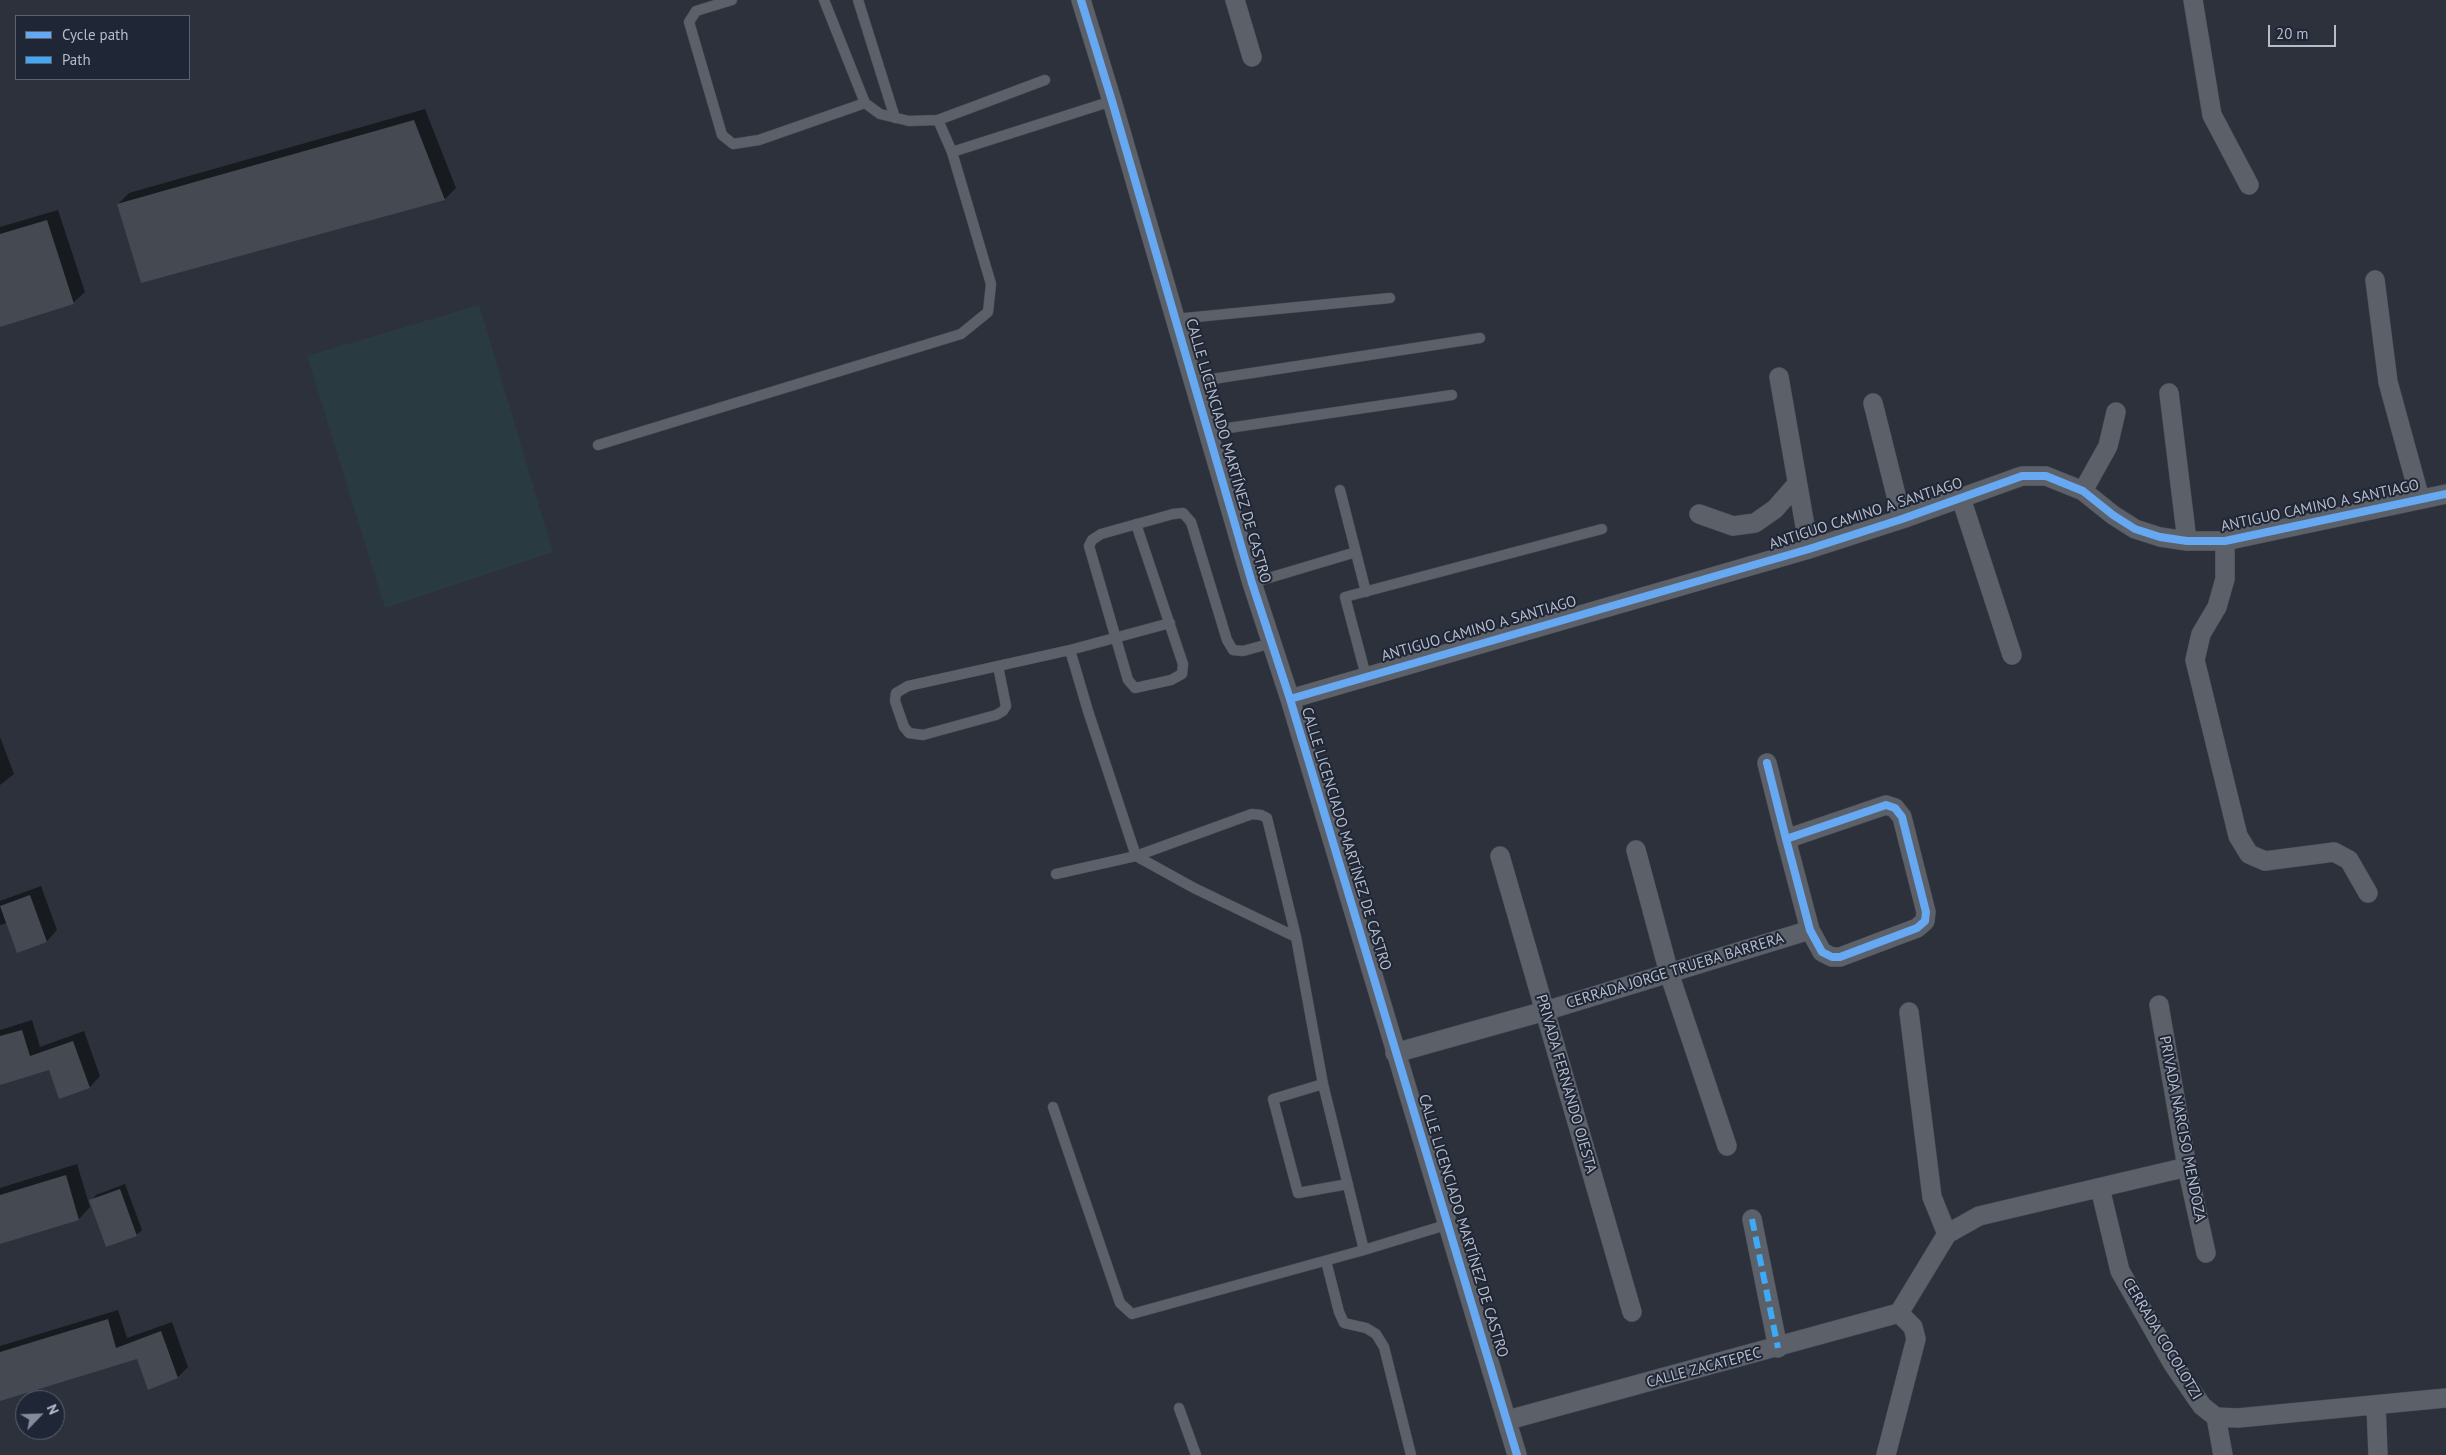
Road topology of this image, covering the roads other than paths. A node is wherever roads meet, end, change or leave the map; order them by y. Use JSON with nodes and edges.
{"nodes":[{"id":1,"x":732,"y":0,"type":"edge"},
{"id":2,"x":824,"y":0,"type":"edge"},
{"id":3,"x":858,"y":0,"type":"edge"},
{"id":4,"x":1081,"y":0,"type":"edge"},
{"id":5,"x":1235,"y":0,"type":"edge"},
{"id":6,"x":2193,"y":0,"type":"edge"},
{"id":7,"x":1252,"y":57,"type":"dead end"},
{"id":8,"x":1045,"y":80,"type":"dead end"},
{"id":9,"x":1112,"y":101,"type":"junction"},
{"id":10,"x":865,"y":103,"type":"junction"},
{"id":11,"x":895,"y":118,"type":"junction"},
{"id":12,"x":938,"y":120,"type":"junction"},
{"id":13,"x":952,"y":152,"type":"junction"},
{"id":14,"x":2249,"y":185,"type":"dead end"},
{"id":15,"x":2375,"y":280,"type":"dead end"},
{"id":16,"x":1390,"y":298,"type":"dead end"},
{"id":17,"x":1175,"y":319,"type":"junction"},
{"id":18,"x":1480,"y":338,"type":"dead end"},
{"id":19,"x":1779,"y":376,"type":"dead end"},
{"id":20,"x":1193,"y":382,"type":"junction"},
{"id":21,"x":2169,"y":393,"type":"dead end"},
{"id":22,"x":1452,"y":395,"type":"dead end"},
{"id":23,"x":1873,"y":404,"type":"dead end"},
{"id":24,"x":2116,"y":412,"type":"dead end"},
{"id":25,"x":1208,"y":431,"type":"junction"},
{"id":26,"x":598,"y":445,"type":"dead end"},
{"id":27,"x":1797,"y":484,"type":"junction"},
{"id":28,"x":1340,"y":490,"type":"dead end"},
{"id":29,"x":2083,"y":491,"type":"junction"},
{"id":30,"x":2446,"y":494,"type":"edge"},
{"id":31,"x":1961,"y":498,"type":"junction"},
{"id":32,"x":2420,"y":499,"type":"junction"},
{"id":33,"x":1699,"y":514,"type":"dead end"},
{"id":34,"x":1902,"y":519,"type":"junction"},
{"id":35,"x":1136,"y":524,"type":"junction"},
{"id":36,"x":1602,"y":530,"type":"dead end"},
{"id":37,"x":2187,"y":541,"type":"junction"},
{"id":38,"x":2225,"y":541,"type":"junction"},
{"id":39,"x":1809,"y":549,"type":"junction"},
{"id":40,"x":1356,"y":552,"type":"junction"},
{"id":41,"x":1252,"y":584,"type":"junction"},
{"id":42,"x":1366,"y":592,"type":"junction"},
{"id":43,"x":1170,"y":624,"type":"junction"},
{"id":44,"x":1116,"y":638,"type":"junction"},
{"id":45,"x":1272,"y":644,"type":"junction"},
{"id":46,"x":1070,"y":650,"type":"junction"},
{"id":47,"x":2012,"y":655,"type":"dead end"},
{"id":48,"x":998,"y":666,"type":"junction"},
{"id":49,"x":1366,"y":676,"type":"junction"},
{"id":50,"x":1290,"y":699,"type":"junction"},
{"id":51,"x":1768,"y":763,"type":"dead end"},
{"id":52,"x":1786,"y":839,"type":"junction"},
{"id":53,"x":1636,"y":850,"type":"dead end"},
{"id":54,"x":1136,"y":856,"type":"junction"},
{"id":55,"x":1500,"y":856,"type":"dead end"},
{"id":56,"x":1056,"y":874,"type":"dead end"},
{"id":57,"x":2368,"y":893,"type":"dead end"},
{"id":58,"x":1810,"y":930,"type":"junction"},
{"id":59,"x":1296,"y":936,"type":"junction"},
{"id":60,"x":1669,"y":973,"type":"junction"},
{"id":61,"x":2159,"y":1005,"type":"dead end"},
{"id":62,"x":1545,"y":1011,"type":"junction"},
{"id":63,"x":1909,"y":1012,"type":"dead end"},
{"id":64,"x":1395,"y":1053,"type":"junction"},
{"id":65,"x":1323,"y":1084,"type":"junction"},
{"id":66,"x":1053,"y":1108,"type":"dead end"},
{"id":67,"x":1727,"y":1146,"type":"dead end"},
{"id":68,"x":2187,"y":1167,"type":"junction"},
{"id":69,"x":1348,"y":1184,"type":"junction"},
{"id":70,"x":2100,"y":1188,"type":"junction"},
{"id":71,"x":1752,"y":1219,"type":"dead end"},
{"id":72,"x":1449,"y":1224,"type":"junction"},
{"id":73,"x":1947,"y":1234,"type":"junction"},
{"id":74,"x":1364,"y":1250,"type":"junction"},
{"id":75,"x":2206,"y":1253,"type":"dead end"},
{"id":76,"x":1326,"y":1261,"type":"junction"},
{"id":77,"x":1632,"y":1312,"type":"dead end"},
{"id":78,"x":1899,"y":1313,"type":"junction"},
{"id":79,"x":1778,"y":1348,"type":"junction"},
{"id":80,"x":2446,"y":1398,"type":"edge"},
{"id":81,"x":2376,"y":1405,"type":"junction"},
{"id":82,"x":1179,"y":1408,"type":"dead end"},
{"id":83,"x":2216,"y":1416,"type":"junction"},
{"id":84,"x":1508,"y":1420,"type":"junction"},
{"id":85,"x":1196,"y":1455,"type":"edge"},
{"id":86,"x":1411,"y":1455,"type":"edge"},
{"id":87,"x":1517,"y":1455,"type":"edge"},
{"id":88,"x":1886,"y":1455,"type":"edge"},
{"id":89,"x":2223,"y":1455,"type":"edge"},
{"id":90,"x":2378,"y":1455,"type":"edge"}],
"edges":[{"from":1,"to":10,"type":"lane"},
{"from":2,"to":10,"type":"lane"},
{"from":3,"to":11,"type":"lane"},
{"from":4,"to":9,"type":"street","name":"CALLE LICENCIADO MARTÍNEZ DE CASTRO"},
{"from":5,"to":7,"type":"street"},
{"from":6,"to":14,"type":"street"},
{"from":8,"to":12,"type":"lane"},
{"from":9,"to":13,"type":"lane"},
{"from":9,"to":17,"type":"street","name":"CALLE LICENCIADO MARTÍNEZ DE CASTRO"},
{"from":10,"to":11,"type":"lane"},
{"from":11,"to":12,"type":"lane"},
{"from":12,"to":13,"type":"lane"},
{"from":13,"to":26,"type":"lane"},
{"from":15,"to":32,"type":"street"},
{"from":16,"to":17,"type":"lane"},
{"from":17,"to":20,"type":"street","name":"CALLE LICENCIADO MARTÍNEZ DE CASTRO"},
{"from":18,"to":20,"type":"lane"},
{"from":19,"to":27,"type":"street"},
{"from":20,"to":25,"type":"street","name":"CALLE LICENCIADO MARTÍNEZ DE CASTRO"},
{"from":21,"to":37,"type":"street"},
{"from":22,"to":25,"type":"lane"},
{"from":23,"to":34,"type":"street"},
{"from":24,"to":29,"type":"street"},
{"from":25,"to":41,"type":"street","name":"CALLE LICENCIADO MARTÍNEZ DE CASTRO"},
{"from":27,"to":33,"type":"street"},
{"from":27,"to":39,"type":"street"},
{"from":28,"to":40,"type":"lane"},
{"from":29,"to":31,"type":"street","name":"ANTIGUO CAMINO A SANTIAGO"},
{"from":29,"to":37,"type":"street","name":"ANTIGUO CAMINO A SANTIAGO"},
{"from":30,"to":32,"type":"street","name":"ANTIGUO CAMINO A SANTIAGO"},
{"from":31,"to":34,"type":"street","name":"ANTIGUO CAMINO A SANTIAGO"},
{"from":31,"to":47,"type":"street"},
{"from":32,"to":38,"type":"street","name":"ANTIGUO CAMINO A SANTIAGO"},
{"from":34,"to":39,"type":"street","name":"ANTIGUO CAMINO A SANTIAGO"},
{"from":35,"to":43,"type":"lane"},
{"from":35,"to":44,"type":"lane"},
{"from":35,"to":45,"type":"lane"},
{"from":36,"to":42,"type":"lane"},
{"from":37,"to":38,"type":"street","name":"ANTIGUO CAMINO A SANTIAGO"},
{"from":38,"to":57,"type":"street"},
{"from":39,"to":49,"type":"street","name":"ANTIGUO CAMINO A SANTIAGO"},
{"from":40,"to":41,"type":"lane"},
{"from":40,"to":42,"type":"lane"},
{"from":41,"to":45,"type":"street","name":"CALLE LICENCIADO MARTÍNEZ DE CASTRO"},
{"from":42,"to":49,"type":"lane"},
{"from":43,"to":44,"type":"lane"},
{"from":43,"to":44,"type":"lane"},
{"from":44,"to":46,"type":"lane"},
{"from":45,"to":50,"type":"street","name":"CALLE LICENCIADO MARTÍNEZ DE CASTRO"},
{"from":46,"to":48,"type":"lane"},
{"from":46,"to":54,"type":"lane"},
{"from":48,"to":48,"type":"lane"},
{"from":49,"to":50,"type":"street","name":"ANTIGUO CAMINO A SANTIAGO"},
{"from":50,"to":64,"type":"street","name":"CALLE LICENCIADO MARTÍNEZ DE CASTRO"},
{"from":51,"to":52,"type":"street"},
{"from":52,"to":58,"type":"street"},
{"from":52,"to":58,"type":"street"},
{"from":53,"to":60,"type":"street"},
{"from":54,"to":56,"type":"lane"},
{"from":54,"to":59,"type":"lane"},
{"from":54,"to":59,"type":"lane"},
{"from":55,"to":62,"type":"street","name":"PRIVADA FERNANDO OJESTA"},
{"from":58,"to":60,"type":"street","name":"CERRADA JORGE TRUEBA BARRERA"},
{"from":59,"to":65,"type":"lane"},
{"from":60,"to":62,"type":"street","name":"CERRADA JORGE TRUEBA BARRERA"},
{"from":60,"to":67,"type":"street"},
{"from":61,"to":68,"type":"street","name":"PRIVADA NARCISO MENDOZA"},
{"from":62,"to":64,"type":"street","name":"CERRADA JORGE TRUEBA BARRERA"},
{"from":62,"to":77,"type":"street","name":"PRIVADA FERNANDO OJESTA"},
{"from":63,"to":73,"type":"street"},
{"from":64,"to":72,"type":"street","name":"CALLE LICENCIADO MARTÍNEZ DE CASTRO"},
{"from":65,"to":69,"type":"lane"},
{"from":65,"to":69,"type":"lane"},
{"from":66,"to":76,"type":"lane"},
{"from":68,"to":70,"type":"street"},
{"from":68,"to":75,"type":"street","name":"PRIVADA NARCISO MENDOZA"},
{"from":69,"to":74,"type":"lane"},
{"from":70,"to":73,"type":"street"},
{"from":70,"to":83,"type":"street","name":"CERRADA COCOLOTZI"},
{"from":71,"to":79,"type":"street"},
{"from":72,"to":74,"type":"lane"},
{"from":72,"to":84,"type":"street","name":"CALLE LICENCIADO MARTÍNEZ DE CASTRO"},
{"from":73,"to":78,"type":"street"},
{"from":74,"to":76,"type":"lane"},
{"from":76,"to":86,"type":"lane"},
{"from":78,"to":79,"type":"street","name":"CALLE ZACATEPEC"},
{"from":78,"to":88,"type":"street"},
{"from":79,"to":84,"type":"street","name":"CALLE ZACATEPEC"},
{"from":80,"to":81,"type":"street"},
{"from":81,"to":83,"type":"street"},
{"from":81,"to":90,"type":"street"},
{"from":82,"to":85,"type":"lane"},
{"from":83,"to":89,"type":"street"},
{"from":84,"to":87,"type":"street","name":"CALLE LICENCIADO MARTÍNEZ DE CASTRO"}]}
